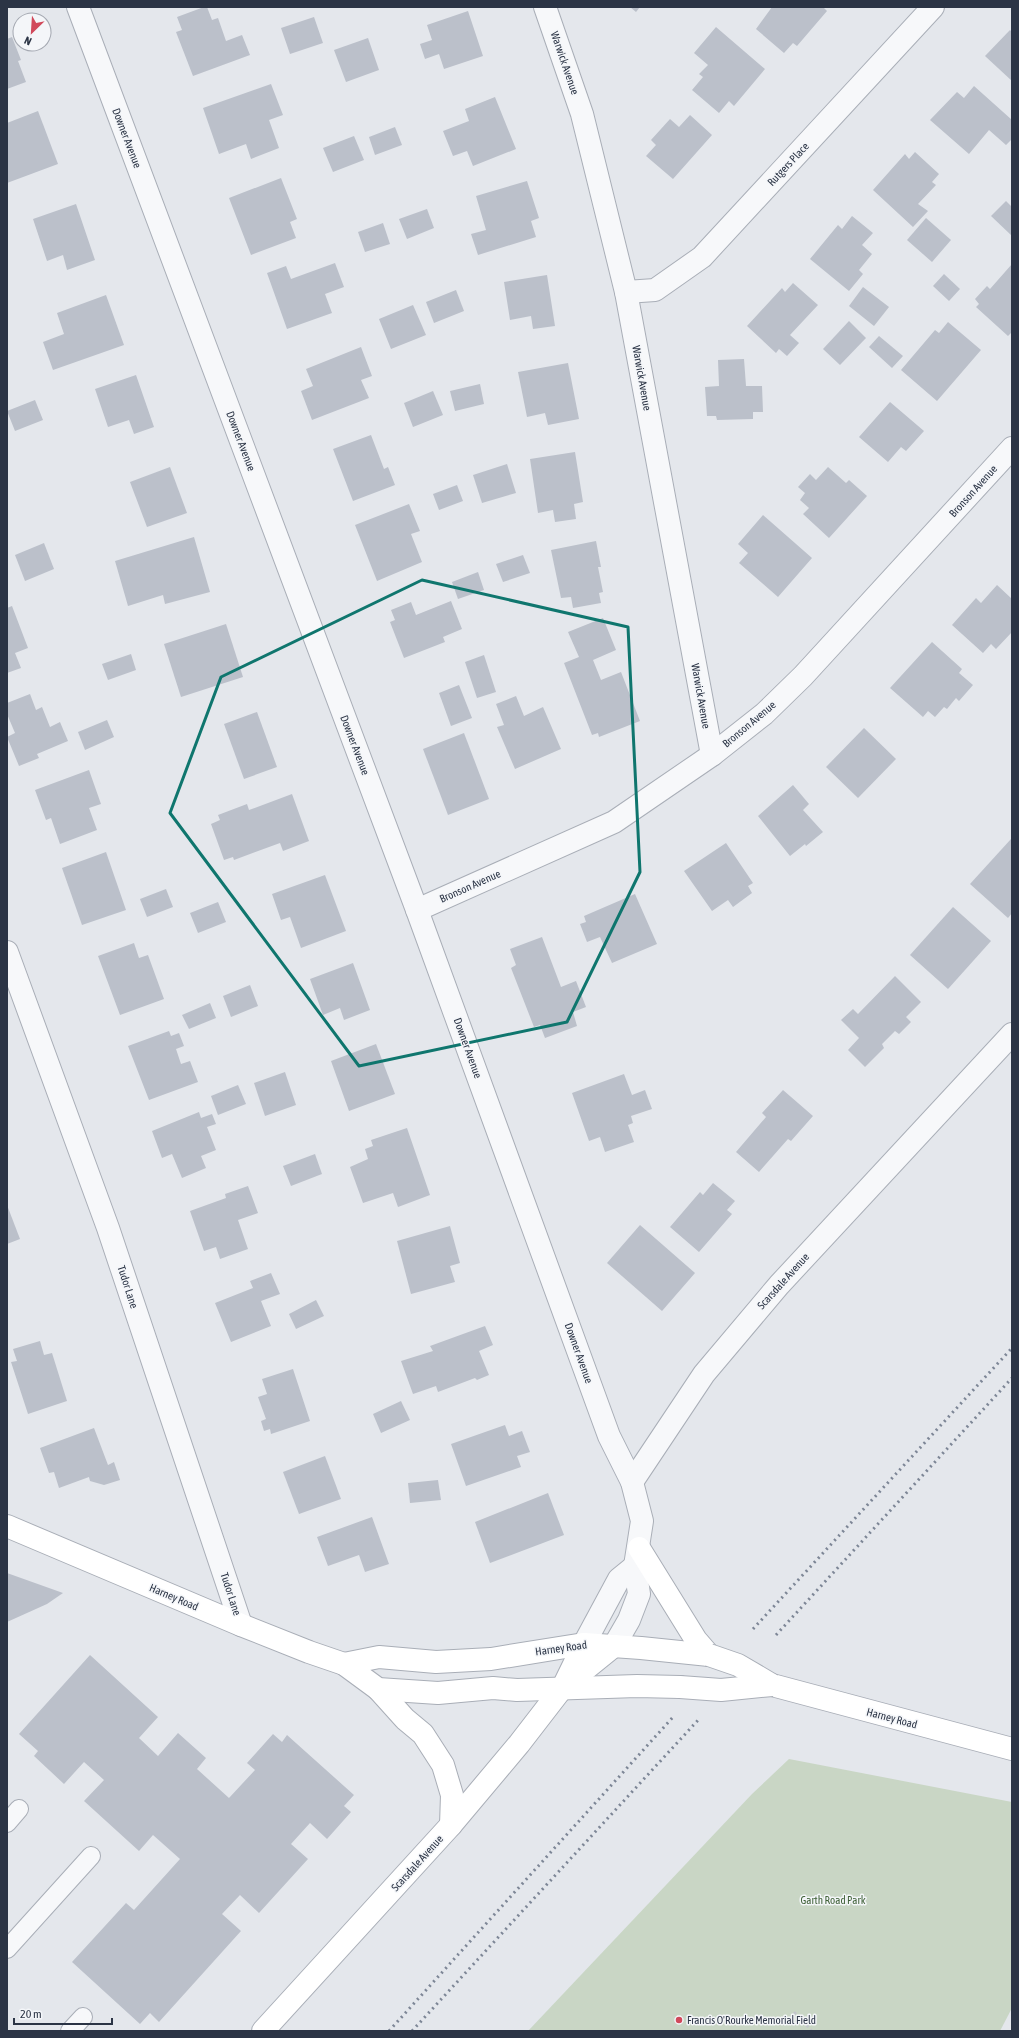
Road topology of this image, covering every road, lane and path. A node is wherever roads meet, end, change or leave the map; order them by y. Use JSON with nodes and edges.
{"nodes":[{"id":1,"x":78,"y":7,"type":"edge"},
{"id":2,"x":545,"y":7,"type":"edge"},
{"id":3,"x":932,"y":7,"type":"edge"},
{"id":4,"x":626,"y":292,"type":"junction"},
{"id":5,"x":1012,"y":448,"type":"edge"},
{"id":6,"x":712,"y":755,"type":"junction"},
{"id":7,"x":417,"y":910,"type":"junction"},
{"id":8,"x":7,"y":952,"type":"edge"},
{"id":9,"x":1012,"y":1034,"type":"edge"},
{"id":10,"x":632,"y":1482,"type":"junction"},
{"id":11,"x":7,"y":1526,"type":"edge"},
{"id":12,"x":637,"y":1557,"type":"junction"},
{"id":13,"x":241,"y":1625,"type":"junction"},
{"id":14,"x":584,"y":1644,"type":"junction"},
{"id":15,"x":614,"y":1646,"type":"junction"},
{"id":16,"x":709,"y":1655,"type":"junction"},
{"id":17,"x":344,"y":1664,"type":"junction"},
{"id":18,"x":772,"y":1685,"type":"junction"},
{"id":19,"x":563,"y":1687,"type":"junction"},
{"id":20,"x":378,"y":1689,"type":"junction"},
{"id":21,"x":1012,"y":1749,"type":"edge"},
{"id":22,"x":19,"y":1809,"type":"dead end"},
{"id":23,"x":7,"y":1823,"type":"edge"},
{"id":24,"x":451,"y":1825,"type":"junction"},
{"id":25,"x":91,"y":1856,"type":"dead end"},
{"id":26,"x":7,"y":1949,"type":"edge"},
{"id":27,"x":794,"y":2012,"type":"dead end"},
{"id":28,"x":83,"y":2017,"type":"dead end"},
{"id":29,"x":70,"y":2031,"type":"edge"},
{"id":30,"x":263,"y":2031,"type":"edge"},
{"id":31,"x":812,"y":2031,"type":"edge"}],
"edges":[{"from":1,"to":7,"type":"street","name":"Downer Avenue"},
{"from":2,"to":4,"type":"street","name":"Warwick Avenue"},
{"from":3,"to":4,"type":"street","name":"Rutgers Place"},
{"from":4,"to":6,"type":"street","name":"Warwick Avenue"},
{"from":5,"to":6,"type":"street","name":"Bronson Avenue"},
{"from":6,"to":7,"type":"street","name":"Bronson Avenue"},
{"from":7,"to":10,"type":"street","name":"Downer Avenue"},
{"from":8,"to":13,"type":"street","name":"Tudor Lane"},
{"from":9,"to":10,"type":"street","name":"Scarsdale Avenue"},
{"from":10,"to":12,"type":"street","name":"Scarsdale Avenue"},
{"from":11,"to":13,"type":"street","name":"Harney Road"},
{"from":12,"to":14,"type":"street","name":"Scarsdale Avenue"},
{"from":12,"to":15,"type":"street","name":"Scarsdale Avenue"},
{"from":12,"to":16,"type":"street"},
{"from":13,"to":17,"type":"street","name":"Harney Road"},
{"from":14,"to":15,"type":"street","name":"Harney Road"},
{"from":14,"to":17,"type":"street","name":"Harney Road"},
{"from":14,"to":19,"type":"street","name":"Scarsdale Avenue"},
{"from":15,"to":16,"type":"street","name":"Harney Road"},
{"from":15,"to":19,"type":"street","name":"Scarsdale Avenue"},
{"from":16,"to":18,"type":"street","name":"Harney Road","bridge":true},
{"from":17,"to":20,"type":"street","name":"Harney Road"},
{"from":18,"to":19,"type":"street","name":"Harney Road","bridge":true},
{"from":18,"to":21,"type":"street","name":"Harney Road"},
{"from":19,"to":20,"type":"street","name":"Harney Road"},
{"from":19,"to":24,"type":"street","name":"Scarsdale Avenue"},
{"from":20,"to":24,"type":"street"},
{"from":22,"to":23,"type":"lane"},
{"from":24,"to":30,"type":"street","name":"Scarsdale Avenue"},
{"from":25,"to":26,"type":"lane"},
{"from":27,"to":31,"type":"path"},
{"from":28,"to":29,"type":"lane"}]}
